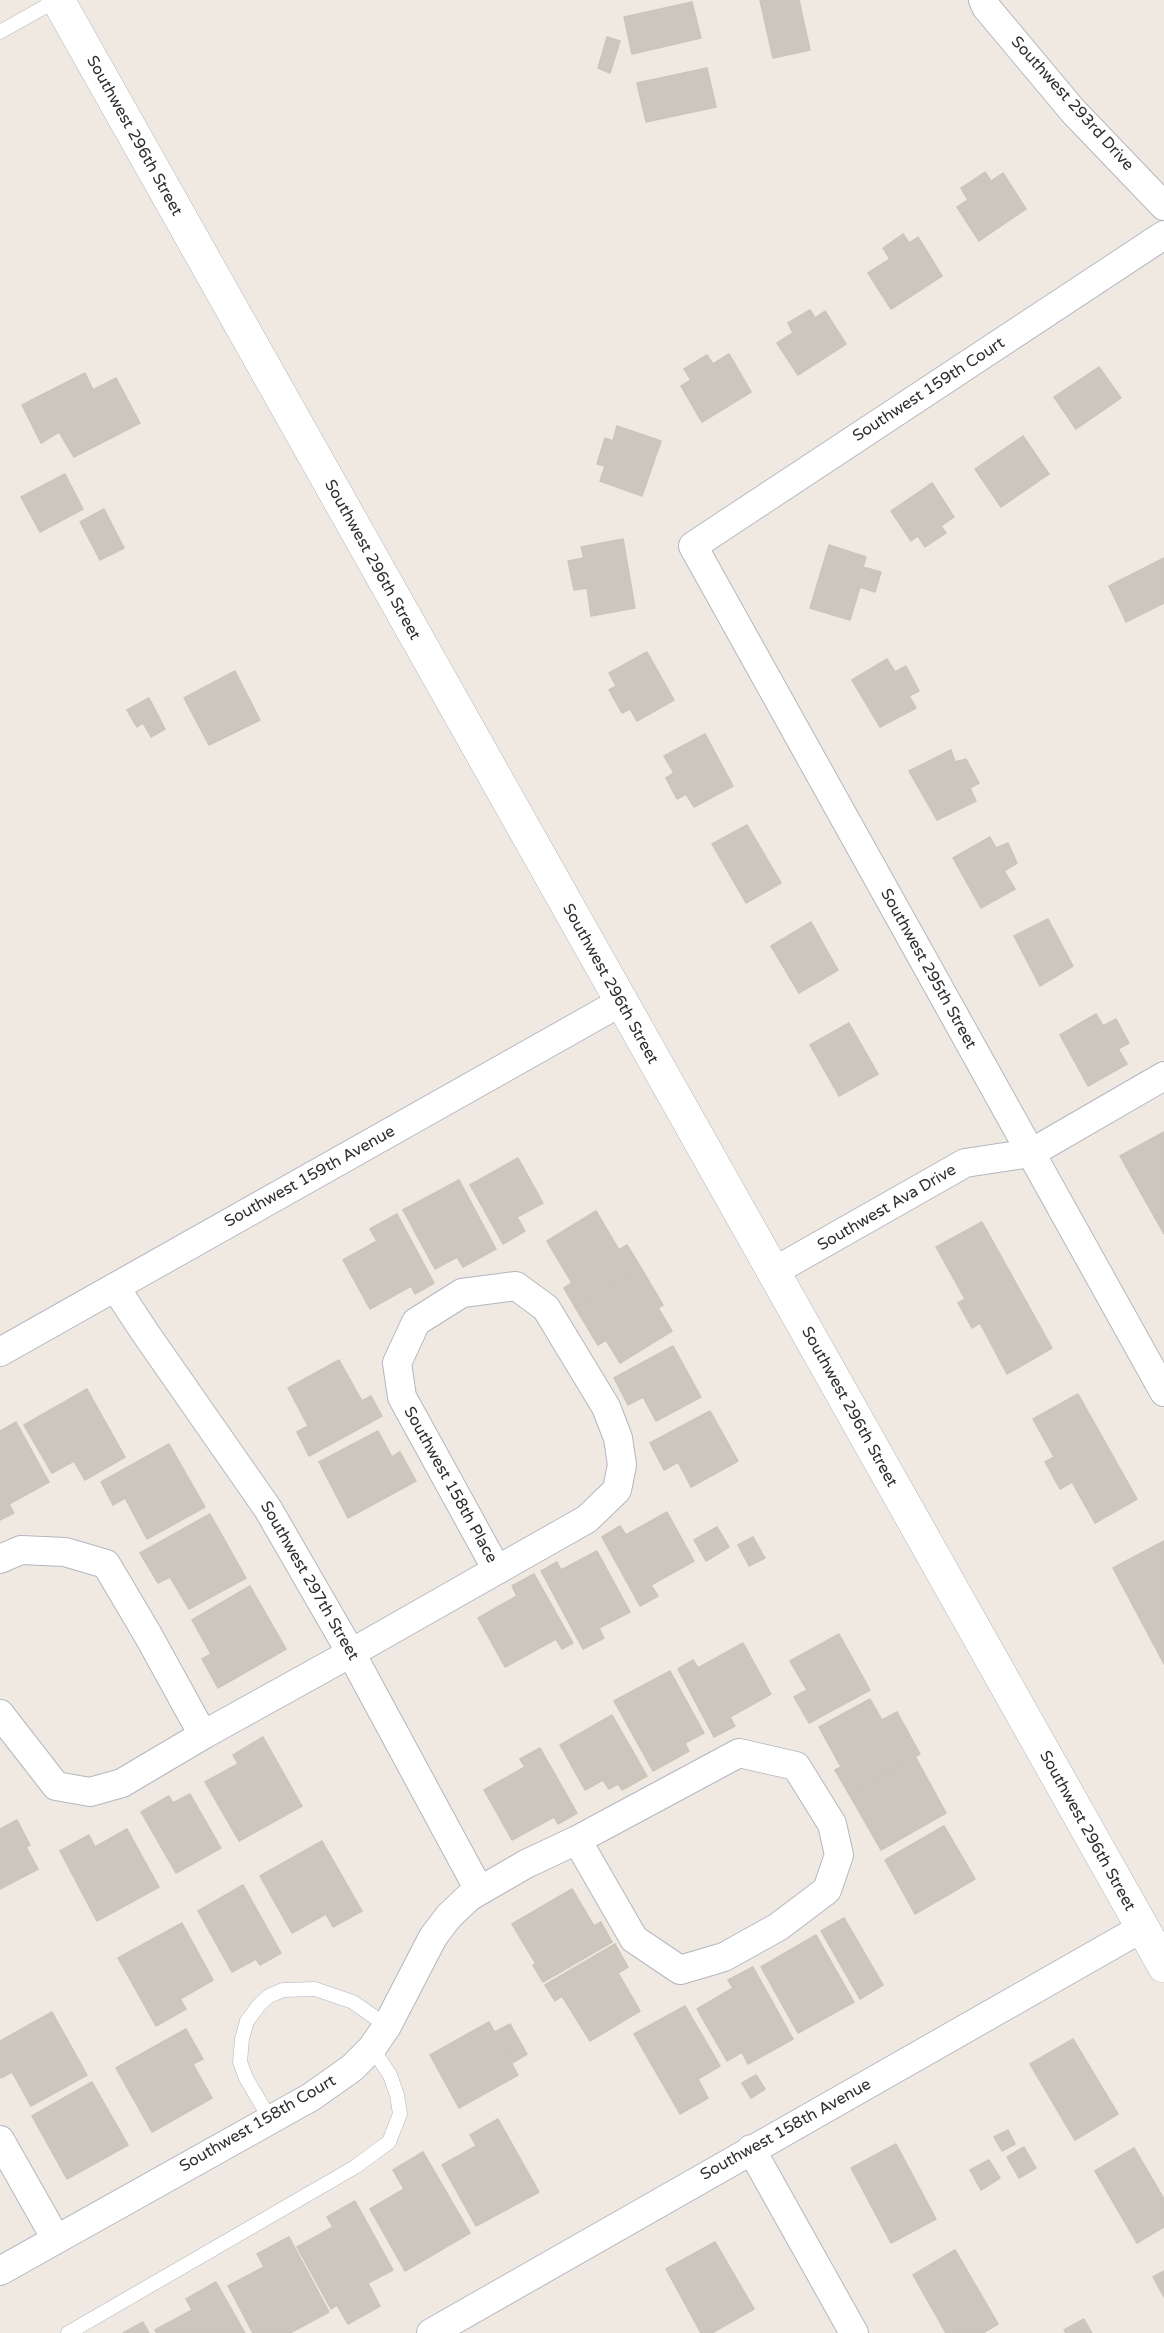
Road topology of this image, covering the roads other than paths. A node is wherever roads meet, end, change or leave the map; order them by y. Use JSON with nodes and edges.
{"nodes":[{"id":1,"x":57,"y":0,"type":"edge"},
{"id":2,"x":983,"y":0,"type":"edge"},
{"id":3,"x":0,"y":32,"type":"edge"},
{"id":4,"x":1164,"y":206,"type":"edge"},
{"id":5,"x":1164,"y":235,"type":"edge"},
{"id":6,"x":693,"y":546,"type":"joint"},
{"id":7,"x":621,"y":1002,"type":"junction"},
{"id":8,"x":1164,"y":1076,"type":"edge"},
{"id":9,"x":1031,"y":1153,"type":"junction"},
{"id":10,"x":773,"y":1272,"type":"junction"},
{"id":11,"x":115,"y":1287,"type":"junction"},
{"id":12,"x":0,"y":1352,"type":"edge"},
{"id":13,"x":1164,"y":1392,"type":"edge"},
{"id":14,"x":0,"y":1559,"type":"edge"},
{"id":15,"x":497,"y":1570,"type":"junction"},
{"id":16,"x":351,"y":1653,"type":"junction"},
{"id":17,"x":0,"y":1714,"type":"edge"},
{"id":18,"x":203,"y":1735,"type":"junction"},
{"id":19,"x":577,"y":1840,"type":"junction"},
{"id":20,"x":479,"y":1890,"type":"junction"},
{"id":21,"x":1142,"y":1928,"type":"junction"},
{"id":22,"x":1164,"y":1966,"type":"edge"},
{"id":23,"x":380,"y":2037,"type":"junction"},
{"id":24,"x":270,"y":2119,"type":"junction"},
{"id":25,"x":0,"y":2140,"type":"edge"},
{"id":26,"x":751,"y":2149,"type":"junction"},
{"id":27,"x":56,"y":2239,"type":"junction"},
{"id":28,"x":0,"y":2271,"type":"edge"},
{"id":29,"x":68,"y":2333,"type":"edge"},
{"id":30,"x":431,"y":2333,"type":"edge"},
{"id":31,"x":854,"y":2333,"type":"edge"}],
"edges":[{"from":1,"to":3,"type":"lane"},
{"from":1,"to":7,"type":"street","name":"Southwest 296th Street"},
{"from":2,"to":4,"type":"street","name":"Southwest 293rd Drive"},
{"from":5,"to":6,"type":"street","name":"Southwest 159th Court"},
{"from":6,"to":9,"type":"street","name":"Southwest 295th Street"},
{"from":7,"to":10,"type":"street","name":"Southwest 296th Street"},
{"from":7,"to":11,"type":"street","name":"Southwest 159th Avenue"},
{"from":8,"to":9,"type":"street","name":"Southwest Ava Drive"},
{"from":9,"to":10,"type":"street","name":"Southwest Ava Drive"},
{"from":9,"to":13,"type":"street","name":"Southwest 295th Street"},
{"from":10,"to":21,"type":"street","name":"Southwest 296th Street"},
{"from":11,"to":12,"type":"street","name":"Southwest 159th Avenue"},
{"from":11,"to":16,"type":"street","name":"Southwest 297th Street"},
{"from":14,"to":18,"type":"street"},
{"from":15,"to":15,"type":"street","name":"Southwest 158th Place"},
{"from":15,"to":16,"type":"street","name":"Southwest 158th Place"},
{"from":16,"to":18,"type":"street","name":"Southwest 158th Place"},
{"from":16,"to":20,"type":"street","name":"Southwest 297th Street"},
{"from":17,"to":18,"type":"street","name":"Southwest 158th Place"},
{"from":19,"to":19,"type":"street","name":"Southwest 158th Court"},
{"from":19,"to":20,"type":"street","name":"Southwest 158th Court"},
{"from":20,"to":23,"type":"street","name":"Southwest 158th Court"},
{"from":21,"to":22,"type":"street","name":"Southwest 296th Street"},
{"from":21,"to":26,"type":"street","name":"Southwest 158th Avenue"},
{"from":23,"to":24,"type":"street","name":"Southwest 158th Court"},
{"from":23,"to":24,"type":"lane"},
{"from":23,"to":29,"type":"lane"},
{"from":24,"to":27,"type":"street","name":"Southwest 158th Court"},
{"from":25,"to":27,"type":"street"},
{"from":26,"to":30,"type":"street","name":"Southwest 158th Avenue"},
{"from":26,"to":31,"type":"street"},
{"from":27,"to":28,"type":"street","name":"Southwest 158th Court"}]}
